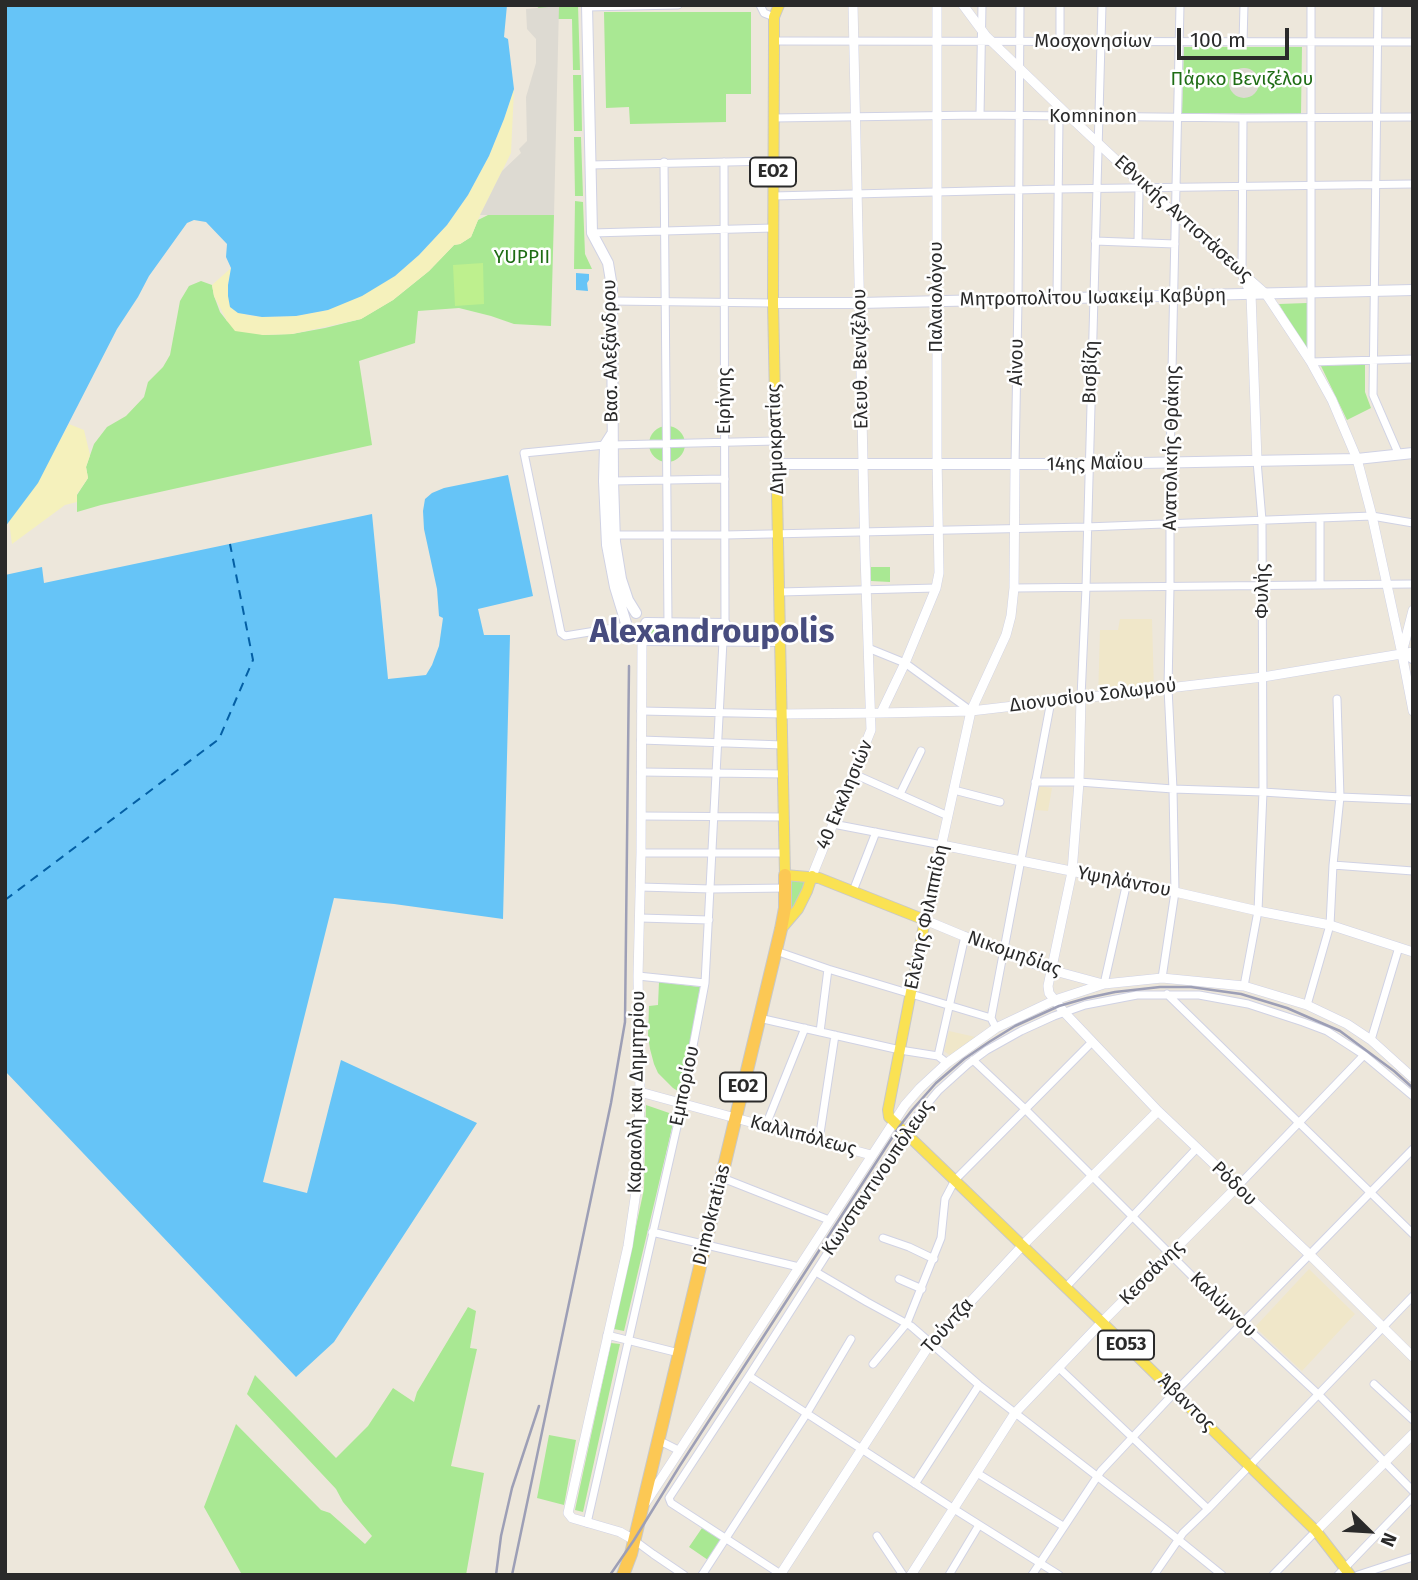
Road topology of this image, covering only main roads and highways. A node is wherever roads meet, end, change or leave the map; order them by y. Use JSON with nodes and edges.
{"nodes":[{"id":1,"x":779,"y":5,"type":"edge"},
{"id":2,"x":587,"y":6,"type":"edge"},
{"id":3,"x":1413,"y":290,"type":"edge"},
{"id":4,"x":773,"y":303,"type":"junction"},
{"id":5,"x":610,"y":441,"type":"junction"},
{"id":6,"x":1413,"y":453,"type":"edge"},
{"id":7,"x":777,"y":464,"type":"junction"},
{"id":8,"x":611,"y":535,"type":"junction"},
{"id":9,"x":636,"y":613,"type":"junction"},
{"id":10,"x":646,"y":623,"type":"junction"},
{"id":11,"x":626,"y":624,"type":"junction"},
{"id":12,"x":641,"y":636,"type":"junction"},
{"id":13,"x":723,"y":641,"type":"junction"},
{"id":14,"x":781,"y":641,"type":"junction"},
{"id":15,"x":785,"y":874,"type":"junction"},
{"id":16,"x":812,"y":876,"type":"junction"},
{"id":17,"x":781,"y":929,"type":"junction"},
{"id":18,"x":893,"y":1122,"type":"joint"},
{"id":19,"x":631,"y":1554,"type":"junction"},
{"id":20,"x":1344,"y":1572,"type":"edge"},
{"id":21,"x":623,"y":1575,"type":"edge"},
{"id":22,"x":631,"y":1575,"type":"edge"}],
"edges":[{"from":1,"to":4,"type":"main road","name":"Δημοκρατίας","number":"ΕΟ2"},
{"from":2,"to":5,"type":"main road","name":"Βασ. Αλεξάνδρου"},
{"from":3,"to":4,"type":"main road","name":"Μητροπολίτου Ιωακείμ Καβύρη"},
{"from":4,"to":7,"type":"main road","name":"Δημοκρατίας","number":"ΕΟ2"},
{"from":5,"to":8,"type":"main road","name":"Βασ. Αλεξάνδρου"},
{"from":5,"to":8,"type":"main road","name":"Βασ. Αλεξάνδρου"},
{"from":6,"to":7,"type":"main road","name":"14ης Μαΐου"},
{"from":7,"to":14,"type":"main road","name":"Δημοκρατίας","number":"ΕΟ2"},
{"from":8,"to":9,"type":"main road","name":"Βασ. Αλεξάνδρου"},
{"from":8,"to":11,"type":"main road","name":"Βασ. Αλεξάνδρου"},
{"from":9,"to":10,"type":"main road"},
{"from":9,"to":11,"type":"main road"},
{"from":10,"to":12,"type":"main road"},
{"from":10,"to":13,"type":"main road","name":"Ειρήνης"},
{"from":11,"to":12,"type":"main road"},
{"from":12,"to":13,"type":"main road"},
{"from":13,"to":14,"type":"main road"},
{"from":14,"to":15,"type":"main road","name":"Δημοκρατίας","number":"ΕΟ2"},
{"from":15,"to":16,"type":"main road"},
{"from":15,"to":17,"type":"highway","name":"Dimokratias","number":"ΕΟ2"},
{"from":16,"to":17,"type":"main road"},
{"from":16,"to":18,"type":"main road","name":"Ελένης Φιλιππίδη"},
{"from":17,"to":19,"type":"highway","name":"Dimokratias","number":"ΕΟ2"},
{"from":18,"to":20,"type":"main road","name":"Άβαντος","number":"ΕΟ53"},
{"from":19,"to":21,"type":"highway","name":"Dimokratias","number":"ΕΟ2"},
{"from":19,"to":22,"type":"highway","name":"Dimokratias","number":"ΕΟ2"}]}
